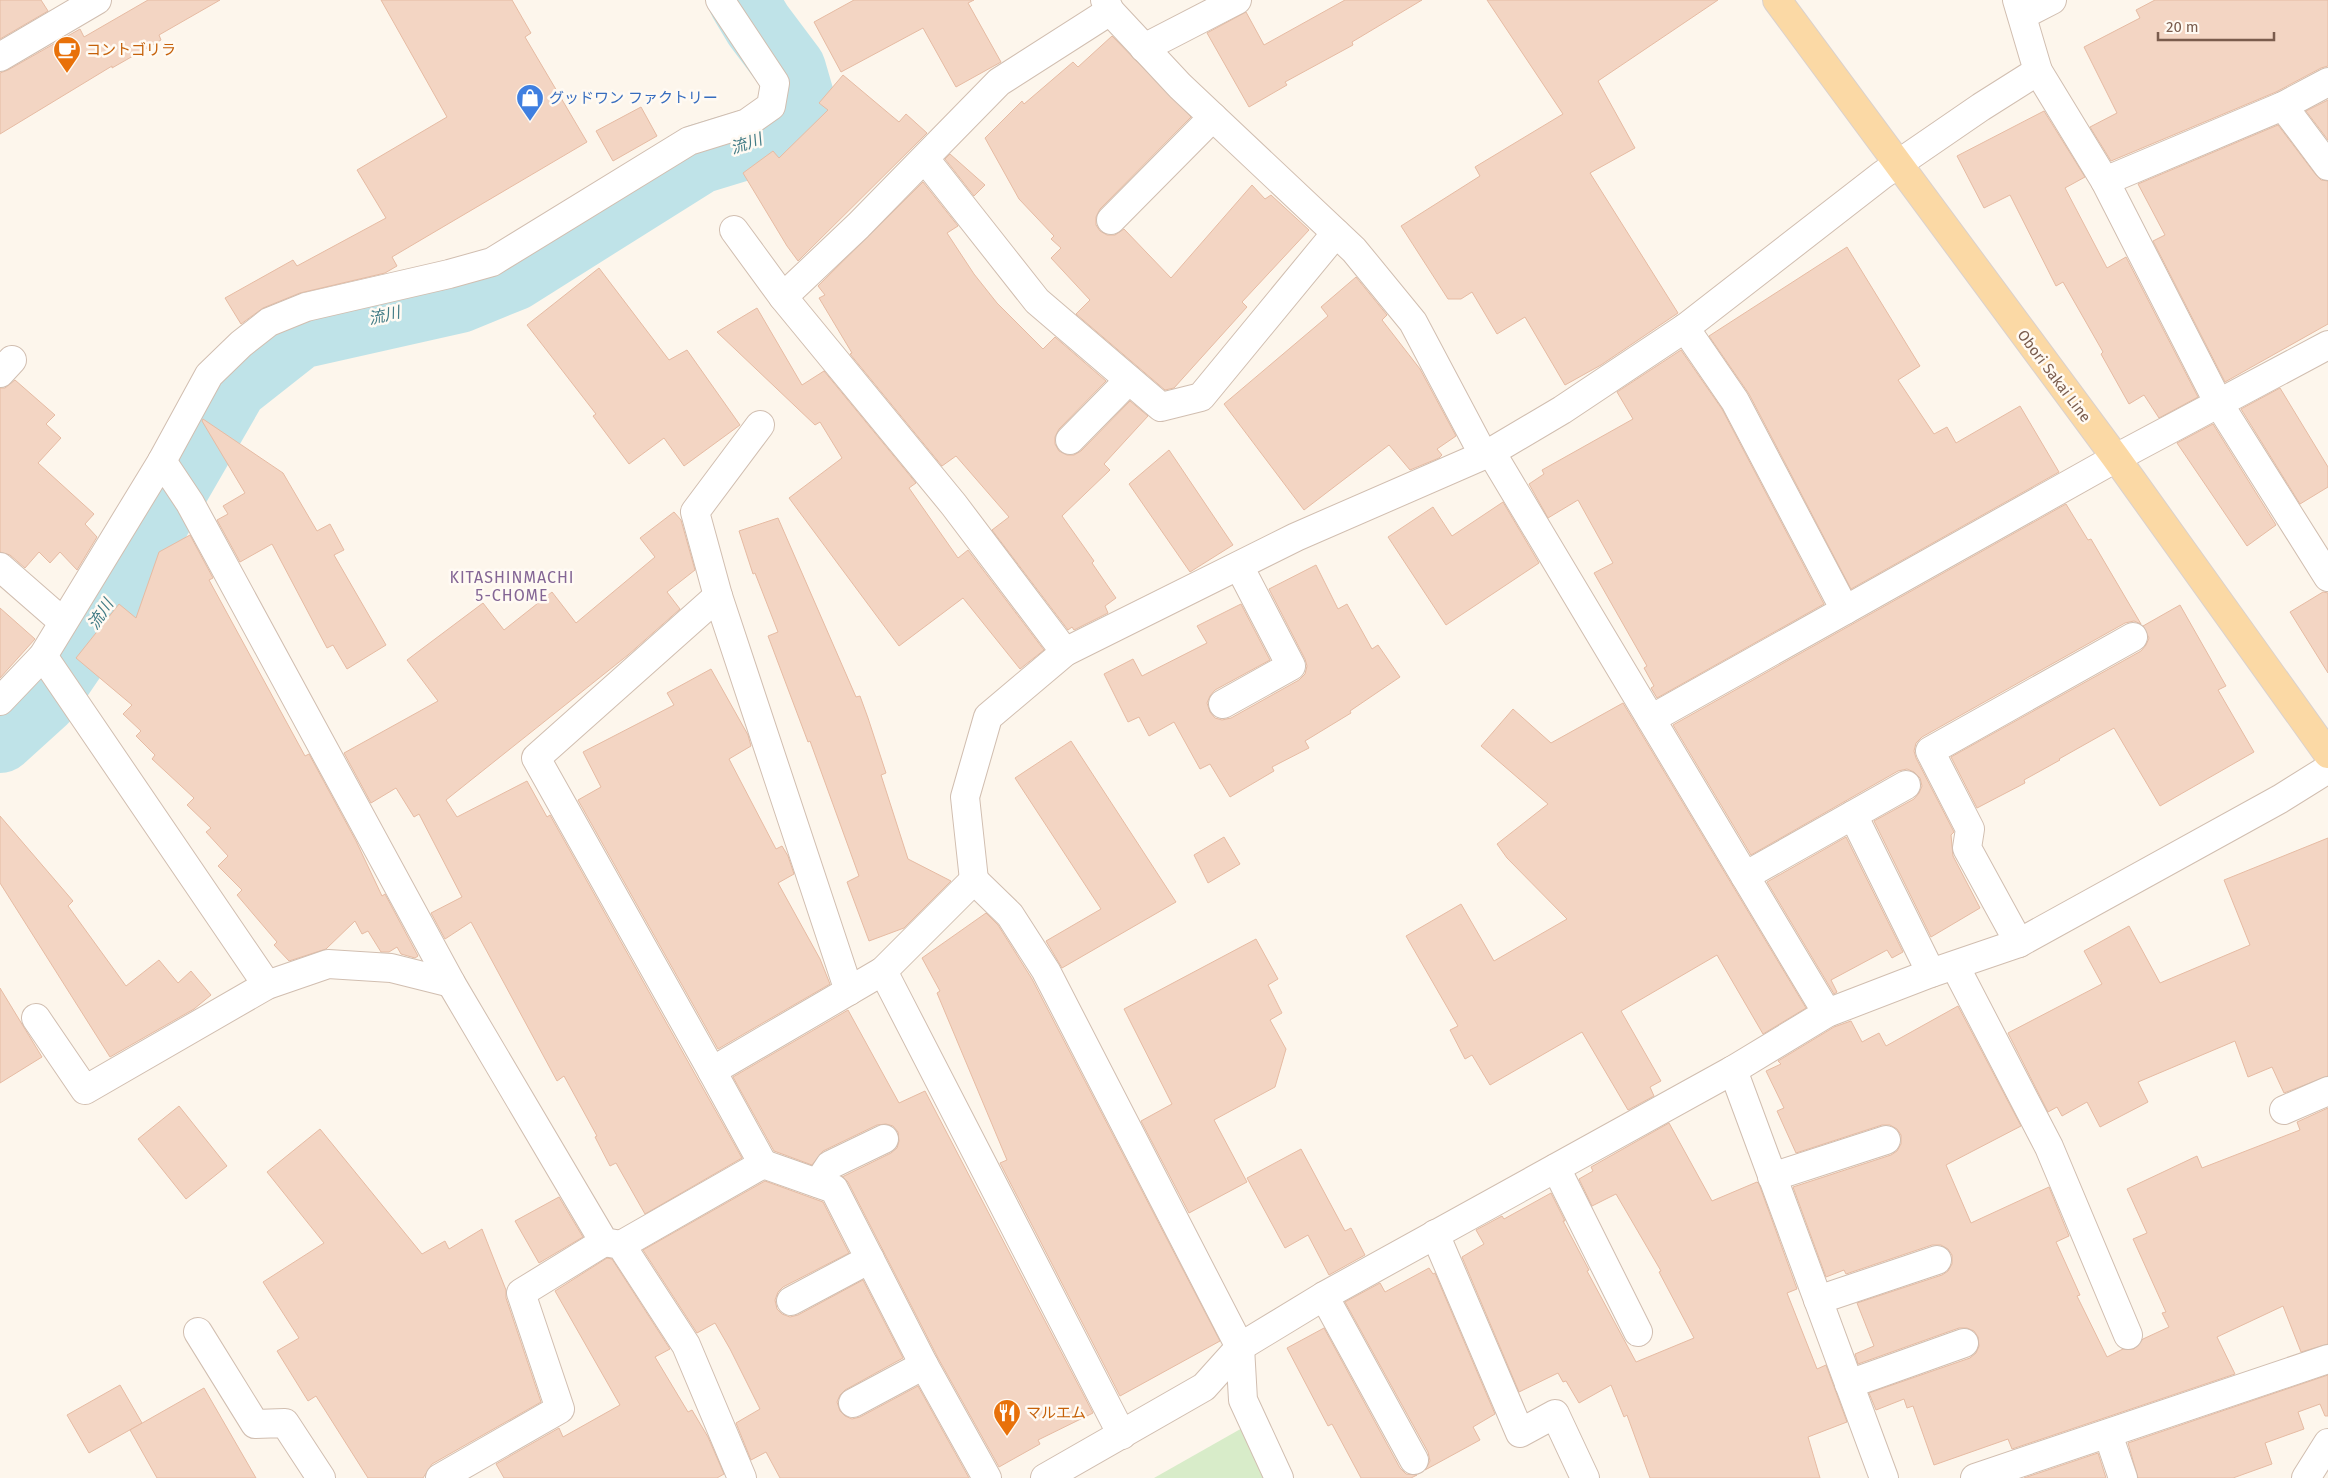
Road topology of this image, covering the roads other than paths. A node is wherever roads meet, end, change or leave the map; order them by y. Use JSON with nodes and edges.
{"nodes":[{"id":1,"x":97,"y":0,"type":"edge"},
{"id":2,"x":720,"y":0,"type":"edge"},
{"id":3,"x":1237,"y":0,"type":"edge"},
{"id":4,"x":1777,"y":0,"type":"edge"},
{"id":5,"x":2052,"y":0,"type":"edge"},
{"id":6,"x":1107,"y":5,"type":"edge"},
{"id":7,"x":2020,"y":7,"type":"edge"},
{"id":8,"x":1144,"y":48,"type":"junction"},
{"id":9,"x":0,"y":57,"type":"edge"},
{"id":10,"x":2038,"y":71,"type":"junction"},
{"id":11,"x":2328,"y":82,"type":"edge"},
{"id":12,"x":2283,"y":106,"type":"junction"},
{"id":13,"x":1213,"y":117,"type":"junction"},
{"id":14,"x":925,"y":159,"type":"junction"},
{"id":15,"x":1898,"y":164,"type":"junction"},
{"id":16,"x":2328,"y":166,"type":"edge"},
{"id":17,"x":2105,"y":181,"type":"junction"},
{"id":18,"x":1110,"y":220,"type":"dead end"},
{"id":19,"x":734,"y":230,"type":"dead end"},
{"id":20,"x":1336,"y":233,"type":"junction"},
{"id":21,"x":783,"y":297,"type":"junction"},
{"id":22,"x":1685,"y":328,"type":"junction"},
{"id":23,"x":2328,"y":345,"type":"edge"},
{"id":24,"x":1129,"y":380,"type":"junction"},
{"id":25,"x":2219,"y":404,"type":"junction"},
{"id":26,"x":760,"y":425,"type":"dead end"},
{"id":27,"x":1070,"y":440,"type":"dead end"},
{"id":28,"x":1487,"y":453,"type":"junction"},
{"id":29,"x":2116,"y":458,"type":"junction"},
{"id":30,"x":166,"y":466,"type":"junction"},
{"id":31,"x":1239,"y":566,"type":"junction"},
{"id":32,"x":0,"y":567,"type":"edge"},
{"id":33,"x":2328,"y":577,"type":"edge"},
{"id":34,"x":718,"y":596,"type":"junction"},
{"id":35,"x":1845,"y":610,"type":"junction"},
{"id":36,"x":63,"y":622,"type":"junction"},
{"id":37,"x":2133,"y":637,"type":"dead end"},
{"id":38,"x":1065,"y":652,"type":"junction"},
{"id":39,"x":54,"y":671,"type":"junction"},
{"id":40,"x":0,"y":702,"type":"edge"},
{"id":41,"x":1223,"y":704,"type":"dead end"},
{"id":42,"x":1652,"y":719,"type":"junction"},
{"id":43,"x":2328,"y":754,"type":"edge"},
{"id":44,"x":2328,"y":769,"type":"edge"},
{"id":45,"x":1906,"y":785,"type":"dead end"},
{"id":46,"x":1852,"y":815,"type":"junction"},
{"id":47,"x":1745,"y":876,"type":"junction"},
{"id":48,"x":974,"y":880,"type":"junction"},
{"id":49,"x":2020,"y":943,"type":"junction"},
{"id":50,"x":1943,"y":969,"type":"junction"},
{"id":51,"x":884,"y":971,"type":"junction"},
{"id":52,"x":451,"y":983,"type":"junction"},
{"id":53,"x":267,"y":985,"type":"junction"},
{"id":54,"x":850,"y":991,"type":"junction"},
{"id":55,"x":1827,"y":1013,"type":"junction"},
{"id":56,"x":36,"y":1018,"type":"dead end"},
{"id":57,"x":1733,"y":1070,"type":"junction"},
{"id":58,"x":712,"y":1071,"type":"junction"},
{"id":59,"x":2328,"y":1091,"type":"edge"},
{"id":60,"x":2284,"y":1110,"type":"dead end"},
{"id":61,"x":884,"y":1139,"type":"dead end"},
{"id":62,"x":1886,"y":1140,"type":"dead end"},
{"id":63,"x":763,"y":1164,"type":"junction"},
{"id":64,"x":1556,"y":1168,"type":"junction"},
{"id":65,"x":1772,"y":1177,"type":"junction"},
{"id":66,"x":818,"y":1182,"type":"junction"},
{"id":67,"x":1435,"y":1234,"type":"junction"},
{"id":68,"x":613,"y":1244,"type":"junction"},
{"id":69,"x":870,"y":1259,"type":"junction"},
{"id":70,"x":1937,"y":1260,"type":"dead end"},
{"id":71,"x":1324,"y":1296,"type":"junction"},
{"id":72,"x":1818,"y":1300,"type":"junction"},
{"id":73,"x":791,"y":1301,"type":"dead end"},
{"id":74,"x":198,"y":1332,"type":"dead end"},
{"id":75,"x":1638,"y":1332,"type":"dead end"},
{"id":76,"x":2128,"y":1335,"type":"dead end"},
{"id":77,"x":1964,"y":1343,"type":"dead end"},
{"id":78,"x":1240,"y":1347,"type":"junction"},
{"id":79,"x":2328,"y":1360,"type":"edge"},
{"id":80,"x":924,"y":1365,"type":"junction"},
{"id":81,"x":1849,"y":1384,"type":"junction"},
{"id":82,"x":853,"y":1403,"type":"dead end"},
{"id":83,"x":2108,"y":1434,"type":"junction"},
{"id":84,"x":1122,"y":1435,"type":"junction"},
{"id":85,"x":2328,"y":1443,"type":"edge"},
{"id":86,"x":1414,"y":1460,"type":"dead end"},
{"id":87,"x":322,"y":1478,"type":"edge"},
{"id":88,"x":440,"y":1478,"type":"edge"},
{"id":89,"x":742,"y":1478,"type":"edge"},
{"id":90,"x":987,"y":1478,"type":"edge"},
{"id":91,"x":1045,"y":1478,"type":"edge"},
{"id":92,"x":1279,"y":1478,"type":"edge"},
{"id":93,"x":1584,"y":1478,"type":"edge"},
{"id":94,"x":1884,"y":1478,"type":"edge"},
{"id":95,"x":1975,"y":1478,"type":"edge"},
{"id":96,"x":2123,"y":1478,"type":"edge"},
{"id":97,"x":2306,"y":1478,"type":"edge"}],
"edges":[{"from":1,"to":9,"type":"street"},
{"from":2,"to":30,"type":"street"},
{"from":3,"to":8,"type":"street"},
{"from":4,"to":15,"type":"main road","name":"Obori Sakai Line"},
{"from":5,"to":7,"type":"street"},
{"from":6,"to":8,"type":"street"},
{"from":6,"to":14,"type":"street"},
{"from":7,"to":10,"type":"street"},
{"from":8,"to":13,"type":"street"},
{"from":10,"to":15,"type":"street"},
{"from":10,"to":17,"type":"street"},
{"from":11,"to":12,"type":"street"},
{"from":12,"to":16,"type":"street"},
{"from":12,"to":17,"type":"street"},
{"from":13,"to":18,"type":"street"},
{"from":13,"to":20,"type":"street"},
{"from":14,"to":21,"type":"street"},
{"from":14,"to":24,"type":"street"},
{"from":15,"to":22,"type":"street"},
{"from":15,"to":29,"type":"main road","name":"Obori Sakai Line"},
{"from":17,"to":25,"type":"street"},
{"from":19,"to":21,"type":"street"},
{"from":20,"to":24,"type":"street"},
{"from":20,"to":28,"type":"street"},
{"from":21,"to":38,"type":"street"},
{"from":22,"to":28,"type":"street"},
{"from":22,"to":35,"type":"street"},
{"from":23,"to":25,"type":"street"},
{"from":24,"to":27,"type":"street"},
{"from":25,"to":29,"type":"street"},
{"from":25,"to":33,"type":"street"},
{"from":26,"to":34,"type":"street"},
{"from":28,"to":31,"type":"street"},
{"from":28,"to":42,"type":"street"},
{"from":29,"to":35,"type":"street"},
{"from":29,"to":43,"type":"main road","name":"Obori Sakai Line"},
{"from":30,"to":36,"type":"street"},
{"from":30,"to":52,"type":"street"},
{"from":31,"to":38,"type":"street"},
{"from":31,"to":41,"type":"street"},
{"from":32,"to":36,"type":"street"},
{"from":34,"to":54,"type":"street"},
{"from":34,"to":58,"type":"street"},
{"from":35,"to":42,"type":"street"},
{"from":36,"to":39,"type":"street"},
{"from":37,"to":49,"type":"street"},
{"from":38,"to":48,"type":"street"},
{"from":39,"to":40,"type":"street"},
{"from":39,"to":53,"type":"street"},
{"from":42,"to":47,"type":"street"},
{"from":44,"to":49,"type":"street"},
{"from":45,"to":46,"type":"street"},
{"from":46,"to":47,"type":"street"},
{"from":46,"to":50,"type":"street"},
{"from":47,"to":55,"type":"street"},
{"from":48,"to":51,"type":"street"},
{"from":48,"to":78,"type":"street"},
{"from":49,"to":50,"type":"street"},
{"from":50,"to":55,"type":"street"},
{"from":50,"to":76,"type":"street"},
{"from":51,"to":54,"type":"street"},
{"from":51,"to":84,"type":"street"},
{"from":52,"to":53,"type":"street"},
{"from":52,"to":68,"type":"street"},
{"from":53,"to":56,"type":"street"},
{"from":54,"to":58,"type":"street"},
{"from":55,"to":57,"type":"street"},
{"from":57,"to":64,"type":"street"},
{"from":57,"to":65,"type":"street"},
{"from":58,"to":63,"type":"street"},
{"from":59,"to":60,"type":"street"},
{"from":61,"to":66,"type":"street"},
{"from":62,"to":65,"type":"street"},
{"from":63,"to":66,"type":"street"},
{"from":63,"to":68,"type":"street"},
{"from":64,"to":67,"type":"street"},
{"from":64,"to":75,"type":"street"},
{"from":65,"to":72,"type":"street"},
{"from":66,"to":69,"type":"street"},
{"from":67,"to":71,"type":"street"},
{"from":67,"to":93,"type":"street"},
{"from":68,"to":88,"type":"street"},
{"from":68,"to":89,"type":"street"},
{"from":69,"to":73,"type":"street"},
{"from":69,"to":80,"type":"street"},
{"from":70,"to":72,"type":"street"},
{"from":71,"to":78,"type":"street"},
{"from":71,"to":86,"type":"street"},
{"from":72,"to":81,"type":"street"},
{"from":74,"to":87,"type":"street"},
{"from":77,"to":81,"type":"street"},
{"from":78,"to":84,"type":"street"},
{"from":78,"to":92,"type":"street"},
{"from":79,"to":83,"type":"street"},
{"from":80,"to":82,"type":"street"},
{"from":80,"to":90,"type":"street"},
{"from":81,"to":94,"type":"street"},
{"from":83,"to":95,"type":"street"},
{"from":83,"to":96,"type":"street"},
{"from":84,"to":91,"type":"street"},
{"from":85,"to":97,"type":"street"}]}
